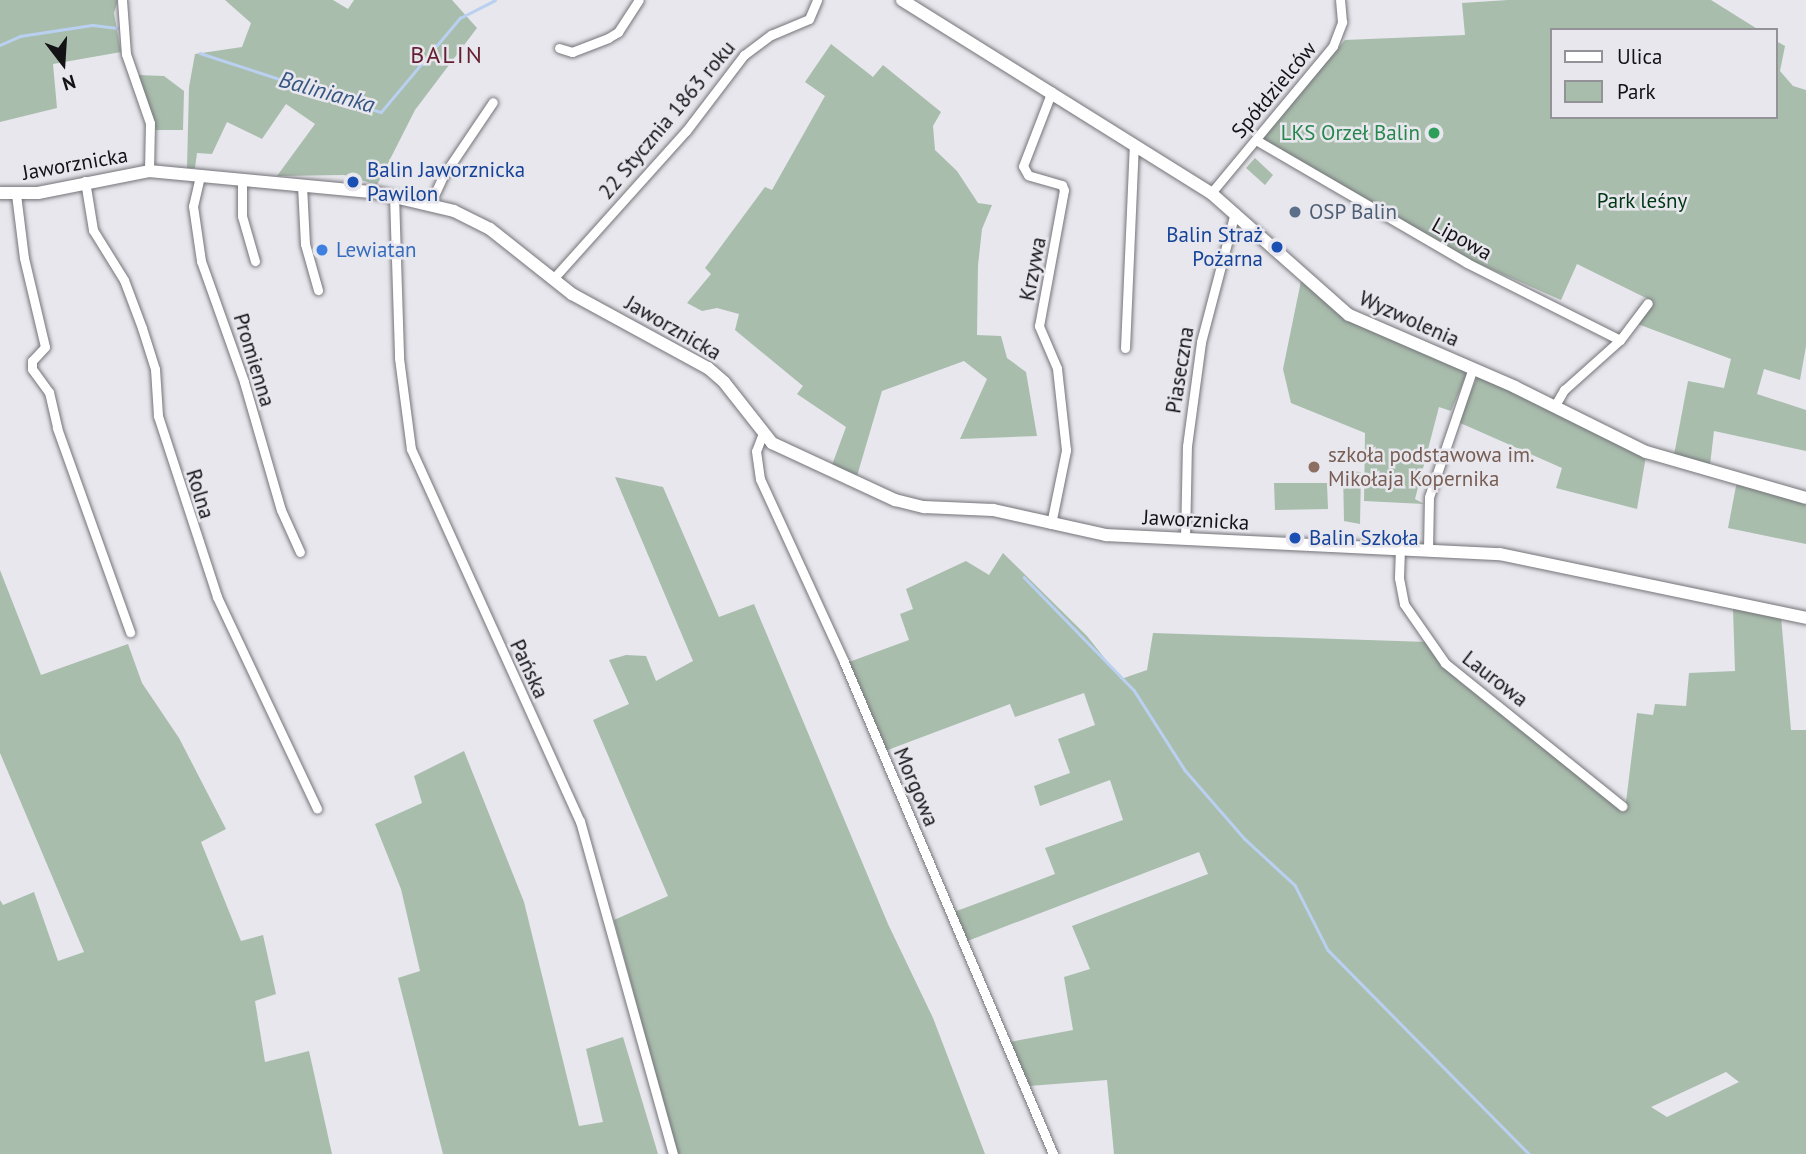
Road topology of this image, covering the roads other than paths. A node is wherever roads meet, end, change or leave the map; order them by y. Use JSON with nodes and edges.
{"nodes":[{"id":1,"x":122,"y":0,"type":"edge"},
{"id":2,"x":639,"y":0,"type":"edge"},
{"id":3,"x":817,"y":0,"type":"edge"},
{"id":4,"x":1340,"y":0,"type":"edge"},
{"id":5,"x":910,"y":2,"type":"edge"},
{"id":6,"x":559,"y":48,"type":"dead end"},
{"id":7,"x":1052,"y":91,"type":"junction"},
{"id":8,"x":493,"y":102,"type":"dead end"},
{"id":9,"x":1256,"y":140,"type":"junction"},
{"id":10,"x":1134,"y":144,"type":"junction"},
{"id":11,"x":149,"y":172,"type":"junction"},
{"id":12,"x":200,"y":176,"type":"junction"},
{"id":13,"x":242,"y":179,"type":"junction"},
{"id":14,"x":85,"y":181,"type":"junction"},
{"id":15,"x":302,"y":185,"type":"junction"},
{"id":16,"x":0,"y":193,"type":"edge"},
{"id":17,"x":1211,"y":193,"type":"junction"},
{"id":18,"x":16,"y":194,"type":"junction"},
{"id":19,"x":394,"y":195,"type":"junction"},
{"id":20,"x":430,"y":204,"type":"junction"},
{"id":21,"x":1235,"y":212,"type":"junction"},
{"id":22,"x":255,"y":261,"type":"dead end"},
{"id":23,"x":553,"y":279,"type":"junction"},
{"id":24,"x":318,"y":290,"type":"dead end"},
{"id":25,"x":1648,"y":303,"type":"dead end"},
{"id":26,"x":1619,"y":340,"type":"junction"},
{"id":27,"x":1125,"y":348,"type":"dead end"},
{"id":28,"x":1474,"y":368,"type":"junction"},
{"id":29,"x":1554,"y":407,"type":"junction"},
{"id":30,"x":763,"y":433,"type":"junction"},
{"id":31,"x":1806,"y":498,"type":"edge"},
{"id":32,"x":1051,"y":524,"type":"junction"},
{"id":33,"x":1185,"y":538,"type":"junction"},
{"id":34,"x":1400,"y":548,"type":"junction"},
{"id":35,"x":1428,"y":549,"type":"junction"},
{"id":36,"x":300,"y":552,"type":"dead end"},
{"id":37,"x":1806,"y":618,"type":"edge"},
{"id":38,"x":130,"y":632,"type":"dead end"},
{"id":39,"x":1622,"y":806,"type":"dead end"},
{"id":40,"x":317,"y":809,"type":"dead end"},
{"id":41,"x":673,"y":1154,"type":"edge"},
{"id":42,"x":1053,"y":1154,"type":"edge"}],
"edges":[{"from":1,"to":11,"type":"street"},
{"from":2,"to":6,"type":"street"},
{"from":3,"to":23,"type":"street","name":"22 Stycznia 1863 roku"},
{"from":4,"to":9,"type":"street","name":"Spółdzielców"},
{"from":5,"to":7,"type":"street","name":"Wyzwolenia"},
{"from":7,"to":10,"type":"street","name":"Wyzwolenia"},
{"from":7,"to":32,"type":"street","name":"Krzywa"},
{"from":8,"to":20,"type":"street"},
{"from":9,"to":17,"type":"street","name":"Spółdzielców"},
{"from":9,"to":26,"type":"street","name":"Lipowa"},
{"from":10,"to":17,"type":"street","name":"Wyzwolenia"},
{"from":10,"to":27,"type":"street"},
{"from":11,"to":12,"type":"street","name":"Jaworznicka"},
{"from":11,"to":14,"type":"street","name":"Jaworznicka"},
{"from":12,"to":13,"type":"street","name":"Jaworznicka"},
{"from":12,"to":36,"type":"street","name":"Promienna"},
{"from":13,"to":15,"type":"street","name":"Jaworznicka"},
{"from":13,"to":22,"type":"street"},
{"from":14,"to":18,"type":"street","name":"Jaworznicka"},
{"from":14,"to":40,"type":"street","name":"Rolna"},
{"from":15,"to":19,"type":"street","name":"Jaworznicka"},
{"from":15,"to":24,"type":"street"},
{"from":16,"to":18,"type":"street","name":"Jaworznicka"},
{"from":17,"to":21,"type":"street","name":"Wyzwolenia"},
{"from":18,"to":38,"type":"street"},
{"from":19,"to":20,"type":"street","name":"Jaworznicka"},
{"from":19,"to":41,"type":"street","name":"Pańska"},
{"from":20,"to":23,"type":"street","name":"Jaworznicka"},
{"from":21,"to":28,"type":"street","name":"Wyzwolenia"},
{"from":21,"to":33,"type":"street","name":"Piaseczna"},
{"from":23,"to":30,"type":"street","name":"Jaworznicka"},
{"from":25,"to":26,"type":"street"},
{"from":26,"to":29,"type":"street"},
{"from":28,"to":29,"type":"street","name":"Wyzwolenia"},
{"from":28,"to":35,"type":"street"},
{"from":29,"to":31,"type":"street","name":"Wyzwolenia"},
{"from":30,"to":32,"type":"street","name":"Jaworznicka"},
{"from":30,"to":42,"type":"street","name":"Morgowa"},
{"from":32,"to":33,"type":"street","name":"Jaworznicka"},
{"from":33,"to":34,"type":"street","name":"Jaworznicka"},
{"from":34,"to":35,"type":"street","name":"Jaworznicka"},
{"from":34,"to":39,"type":"street","name":"Laurowa"},
{"from":35,"to":37,"type":"street"}]}
